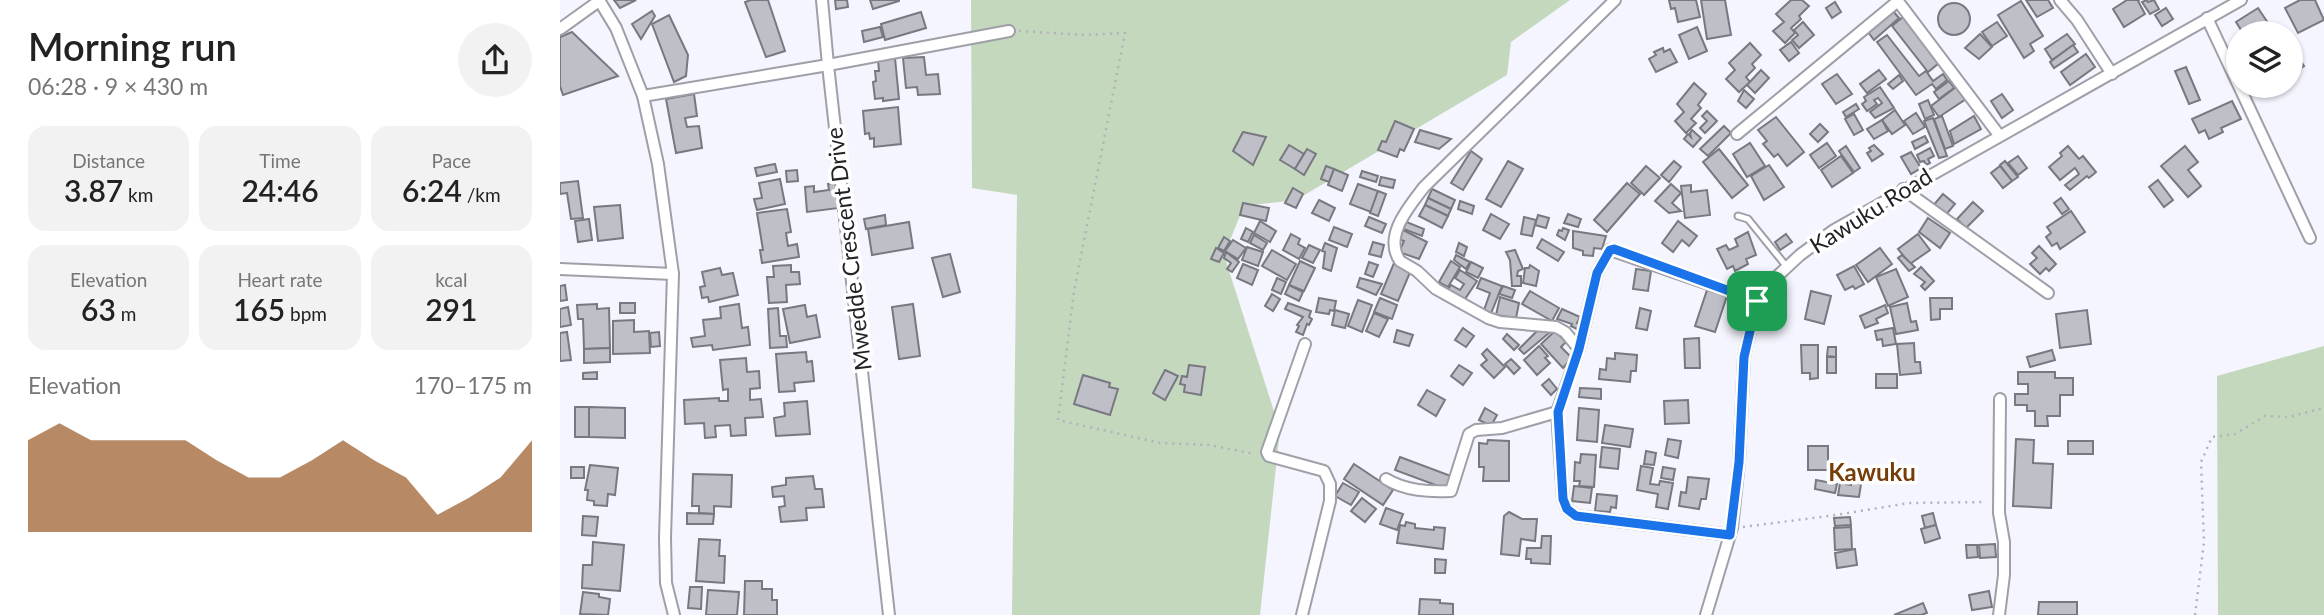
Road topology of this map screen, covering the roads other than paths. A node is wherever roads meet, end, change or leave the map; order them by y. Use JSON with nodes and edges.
{"nodes":[{"id":1,"x":822,"y":0,"type":"edge"},
{"id":2,"x":1615,"y":0,"type":"edge"},
{"id":3,"x":2060,"y":0,"type":"edge"},
{"id":4,"x":2241,"y":0,"type":"edge"},
{"id":5,"x":599,"y":1,"type":"edge"},
{"id":6,"x":1897,"y":1,"type":"edge"},
{"id":7,"x":2207,"y":18,"type":"junction"},
{"id":8,"x":560,"y":29,"type":"edge"},
{"id":9,"x":1009,"y":30,"type":"road end"},
{"id":10,"x":2226,"y":58,"type":"edge"},
{"id":11,"x":828,"y":65,"type":"junction"},
{"id":12,"x":2112,"y":74,"type":"junction"},
{"id":13,"x":643,"y":96,"type":"junction"},
{"id":14,"x":2245,"y":98,"type":"edge"},
{"id":15,"x":1737,"y":134,"type":"dead end"},
{"id":16,"x":2000,"y":135,"type":"junction"},
{"id":17,"x":1903,"y":189,"type":"junction"},
{"id":18,"x":1738,"y":216,"type":"dead end"},
{"id":19,"x":2310,"y":237,"type":"dead end"},
{"id":20,"x":1787,"y":267,"type":"junction"},
{"id":21,"x":560,"y":270,"type":"edge"},
{"id":22,"x":673,"y":274,"type":"junction"},
{"id":23,"x":2048,"y":293,"type":"dead end"},
{"id":24,"x":1757,"y":301,"type":"junction"},
{"id":25,"x":1305,"y":344,"type":"dead end"},
{"id":26,"x":1579,"y":349,"type":"junction"},
{"id":27,"x":2000,"y":399,"type":"dead end"},
{"id":28,"x":1558,"y":412,"type":"junction"},
{"id":29,"x":1386,"y":479,"type":"dead end"},
{"id":30,"x":1731,"y":532,"type":"junction"},
{"id":31,"x":674,"y":615,"type":"edge"},
{"id":32,"x":889,"y":615,"type":"edge"},
{"id":33,"x":1302,"y":615,"type":"edge"},
{"id":34,"x":1706,"y":615,"type":"edge"},
{"id":35,"x":1999,"y":615,"type":"edge"}],
"edges":[{"from":1,"to":11,"type":"street","name":"Mwedde Crescent Drive"},
{"from":2,"to":26,"type":"street"},
{"from":3,"to":12,"type":"street"},
{"from":4,"to":7,"type":"street","name":"Kawuku Road"},
{"from":5,"to":8,"type":"street"},
{"from":5,"to":13,"type":"street"},
{"from":6,"to":15,"type":"street"},
{"from":6,"to":16,"type":"street"},
{"from":7,"to":10,"type":"street"},
{"from":7,"to":12,"type":"street","name":"Kawuku Road"},
{"from":9,"to":11,"type":"street"},
{"from":11,"to":13,"type":"street"},
{"from":11,"to":32,"type":"street","name":"Mwedde Crescent Drive"},
{"from":12,"to":16,"type":"street","name":"Kawuku Road"},
{"from":13,"to":22,"type":"street"},
{"from":14,"to":19,"type":"street"},
{"from":16,"to":17,"type":"street","name":"Kawuku Road"},
{"from":17,"to":20,"type":"street","name":"Kawuku Road"},
{"from":17,"to":23,"type":"street"},
{"from":18,"to":20,"type":"lane"},
{"from":20,"to":24,"type":"street","name":"Kawuku Road"},
{"from":21,"to":22,"type":"street"},
{"from":22,"to":31,"type":"street"},
{"from":24,"to":26,"type":"street"},
{"from":24,"to":30,"type":"street","name":"Kawuku Road"},
{"from":25,"to":33,"type":"street"},
{"from":26,"to":28,"type":"street"},
{"from":27,"to":35,"type":"street"},
{"from":28,"to":29,"type":"street"},
{"from":28,"to":30,"type":"street"},
{"from":30,"to":34,"type":"street","name":"Kawuku Road"}]}
